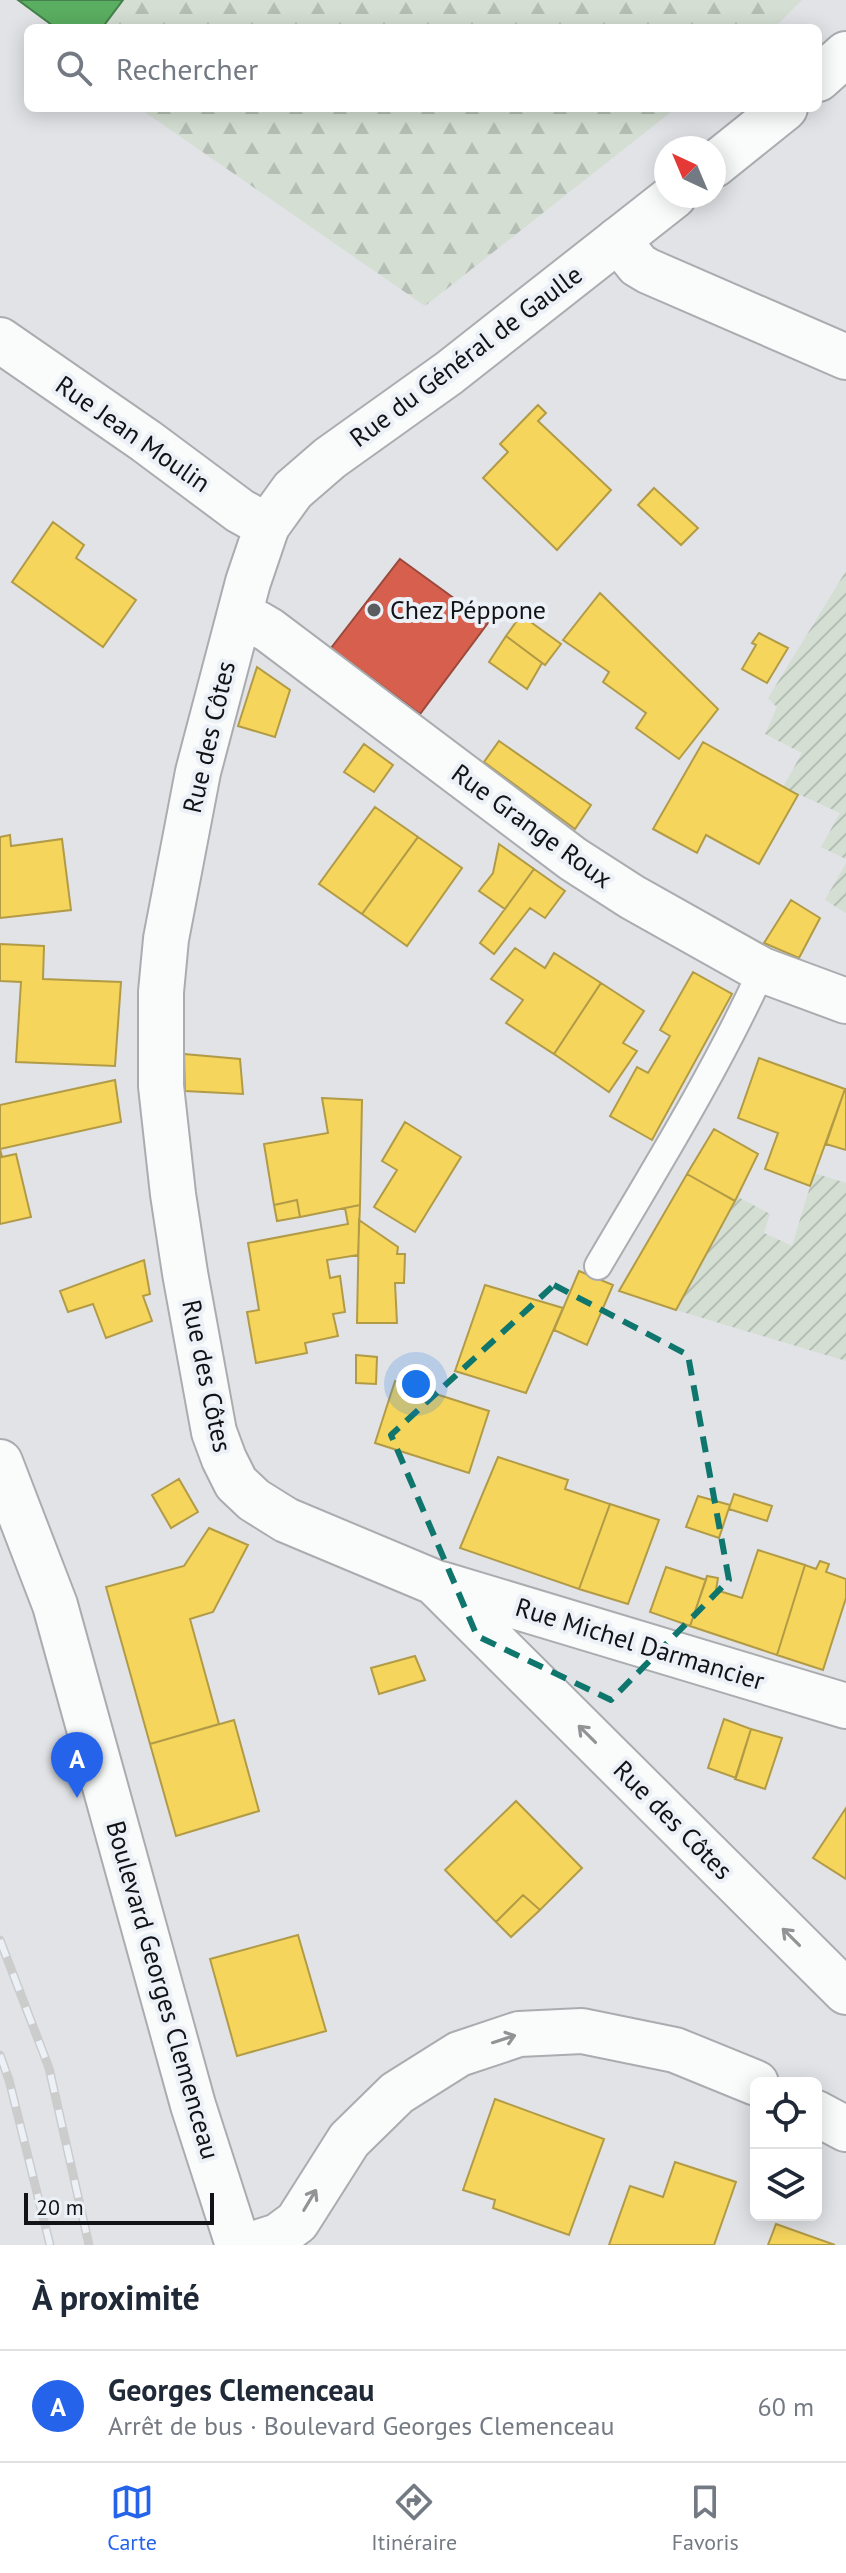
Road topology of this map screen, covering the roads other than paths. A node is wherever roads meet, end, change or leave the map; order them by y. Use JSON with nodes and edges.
{"nodes":[{"id":1,"x":846,"y":54,"type":"edge"},
{"id":2,"x":822,"y":75,"type":"edge"},
{"id":3,"x":780,"y":112,"type":"edge"},
{"id":4,"x":726,"y":155,"type":"edge"},
{"id":5,"x":659,"y":208,"type":"edge"},
{"id":6,"x":618,"y":240,"type":"junction"},
{"id":7,"x":0,"y":340,"type":"edge"},
{"id":8,"x":846,"y":357,"type":"edge"},
{"id":9,"x":267,"y":526,"type":"junction"},
{"id":10,"x":238,"y":620,"type":"junction"},
{"id":11,"x":762,"y":970,"type":"junction"},
{"id":12,"x":846,"y":1001,"type":"edge"},
{"id":13,"x":598,"y":1266,"type":"dead end"},
{"id":14,"x":0,"y":1462,"type":"edge"},
{"id":15,"x":434,"y":1582,"type":"junction"},
{"id":16,"x":846,"y":1706,"type":"edge"},
{"id":17,"x":846,"y":1992,"type":"edge"},
{"id":18,"x":750,"y":2081,"type":"edge"},
{"id":19,"x":822,"y":2116,"type":"edge"},
{"id":20,"x":846,"y":2129,"type":"edge"},
{"id":21,"x":238,"y":2245,"type":"edge"},
{"id":22,"x":250,"y":2245,"type":"edge"}],
"edges":[{"from":1,"to":2,"type":"street"},
{"from":3,"to":4,"type":"street"},
{"from":5,"to":6,"type":"street","name":"Rue du Général de Gaulle"},
{"from":6,"to":8,"type":"street"},
{"from":6,"to":9,"type":"street","name":"Rue du Général de Gaulle"},
{"from":7,"to":9,"type":"street","name":"Rue Jean Moulin"},
{"from":9,"to":10,"type":"street","name":"Rue des Côtes"},
{"from":10,"to":11,"type":"street","name":"Rue Grange Roux"},
{"from":10,"to":15,"type":"street","name":"Rue des Côtes"},
{"from":11,"to":12,"type":"street","name":"Rue Grange Roux"},
{"from":11,"to":13,"type":"lane"},
{"from":14,"to":21,"type":"street","name":"Boulevard Georges Clemenceau"},
{"from":15,"to":16,"type":"street","name":"Rue Michel Darmancier"},
{"from":17,"to":15,"type":"street","name":"Rue des Côtes","one_way":true},
{"from":22,"to":18,"type":"street","one_way":true},
{"from":19,"to":20,"type":"street"}]}
